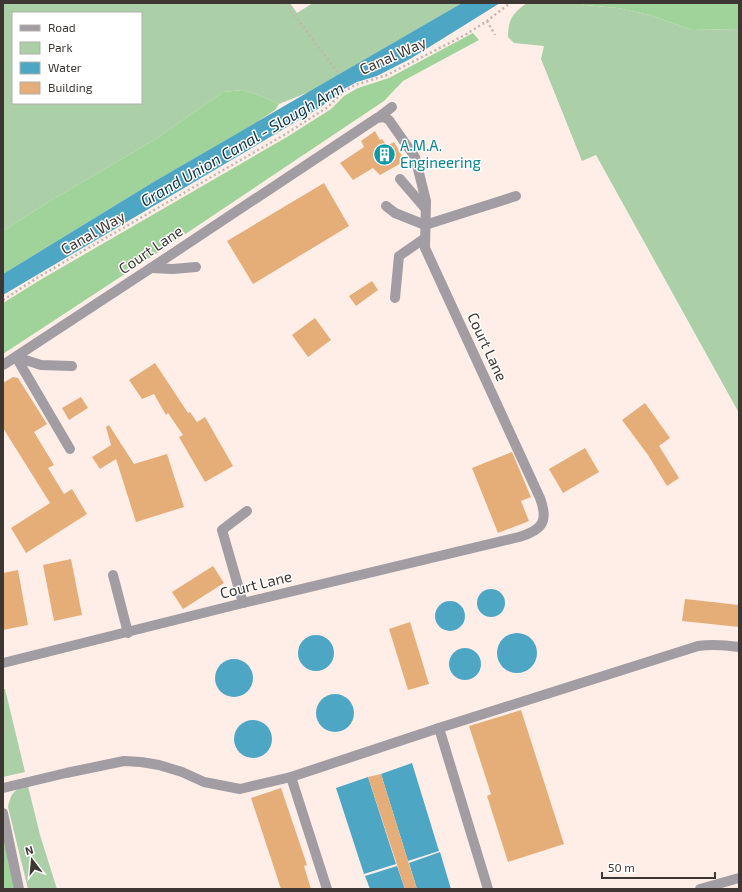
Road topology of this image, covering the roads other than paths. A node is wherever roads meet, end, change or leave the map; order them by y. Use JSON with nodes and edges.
{"nodes":[{"id":1,"x":392,"y":107,"type":"dead end"},
{"id":2,"x":379,"y":117,"type":"junction"},
{"id":3,"x":400,"y":179,"type":"dead end"},
{"id":4,"x":516,"y":196,"type":"dead end"},
{"id":5,"x":386,"y":206,"type":"dead end"},
{"id":6,"x":425,"y":208,"type":"junction"},
{"id":7,"x":425,"y":225,"type":"junction"},
{"id":8,"x":425,"y":238,"type":"junction"},
{"id":9,"x":196,"y":267,"type":"dead end"},
{"id":10,"x":151,"y":268,"type":"junction"},
{"id":11,"x":395,"y":298,"type":"dead end"},
{"id":12,"x":16,"y":357,"type":"junction"},
{"id":13,"x":3,"y":365,"type":"edge"},
{"id":14,"x":72,"y":366,"type":"dead end"},
{"id":15,"x":70,"y":449,"type":"dead end"},
{"id":16,"x":247,"y":511,"type":"dead end"},
{"id":17,"x":113,"y":575,"type":"dead end"},
{"id":18,"x":243,"y":603,"type":"junction"},
{"id":19,"x":128,"y":633,"type":"junction"},
{"id":20,"x":739,"y":647,"type":"edge"},
{"id":21,"x":3,"y":664,"type":"edge"},
{"id":22,"x":439,"y":728,"type":"junction"},
{"id":23,"x":291,"y":777,"type":"junction"},
{"id":24,"x":3,"y":788,"type":"edge"},
{"id":25,"x":3,"y":813,"type":"edge"},
{"id":26,"x":739,"y":878,"type":"edge"},
{"id":27,"x":19,"y":889,"type":"edge"},
{"id":28,"x":327,"y":889,"type":"edge"},
{"id":29,"x":488,"y":889,"type":"edge"},
{"id":30,"x":700,"y":889,"type":"edge"}],
"edges":[{"from":1,"to":2,"type":"street"},
{"from":2,"to":6,"type":"street","name":"Court Lane"},
{"from":2,"to":10,"type":"street","name":"Court Lane"},
{"from":3,"to":6,"type":"street"},
{"from":4,"to":7,"type":"street"},
{"from":5,"to":7,"type":"street"},
{"from":6,"to":7,"type":"street","name":"Court Lane"},
{"from":7,"to":8,"type":"street","name":"Court Lane"},
{"from":8,"to":11,"type":"street"},
{"from":8,"to":18,"type":"street","name":"Court Lane"},
{"from":9,"to":10,"type":"street"},
{"from":10,"to":12,"type":"street","name":"Court Lane"},
{"from":12,"to":13,"type":"street","name":"Court Lane"},
{"from":12,"to":14,"type":"street"},
{"from":12,"to":15,"type":"street"},
{"from":16,"to":18,"type":"street"},
{"from":17,"to":19,"type":"street"},
{"from":18,"to":19,"type":"street","name":"Court Lane"},
{"from":19,"to":21,"type":"street","name":"Court Lane"},
{"from":20,"to":22,"type":"street"},
{"from":22,"to":23,"type":"street"},
{"from":22,"to":29,"type":"street"},
{"from":23,"to":24,"type":"street"},
{"from":23,"to":28,"type":"street"},
{"from":25,"to":27,"type":"street"},
{"from":26,"to":30,"type":"street"}]}
